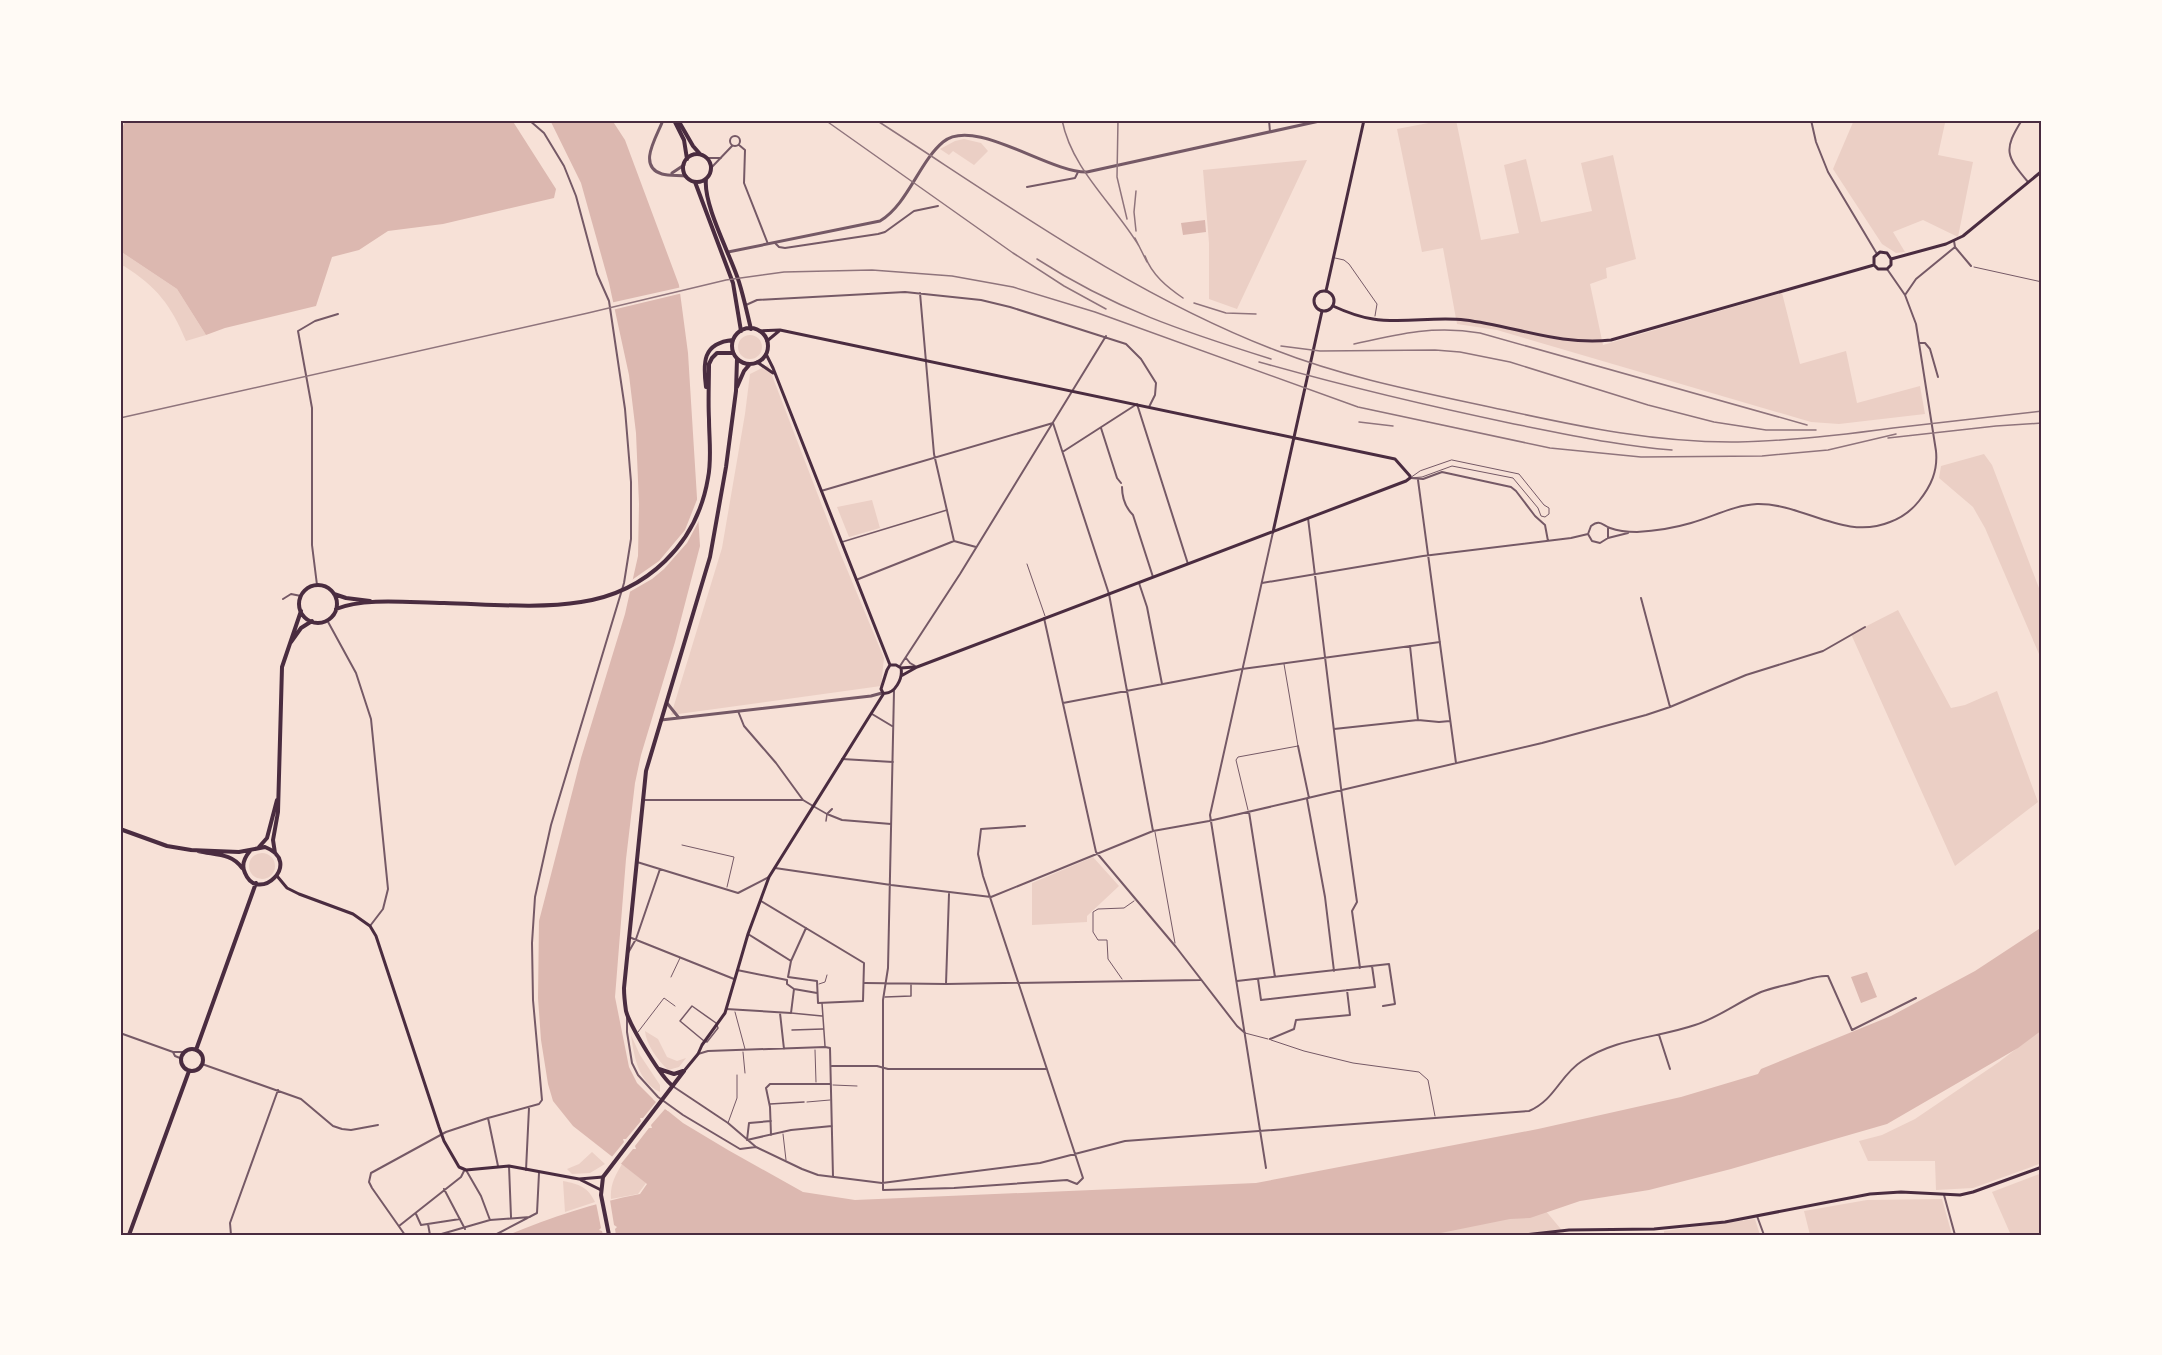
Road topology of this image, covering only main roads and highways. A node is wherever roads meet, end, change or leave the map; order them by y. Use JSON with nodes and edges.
{"nodes":[{"id":1,"x":676,"y":120,"type":"edge"},
{"id":2,"x":1364,"y":120,"type":"edge"},
{"id":3,"x":700,"y":154,"type":"junction"},
{"id":4,"x":687,"y":159,"type":"junction"},
{"id":5,"x":2042,"y":171,"type":"edge"},
{"id":6,"x":706,"y":179,"type":"junction"},
{"id":7,"x":695,"y":182,"type":"junction"},
{"id":8,"x":1891,"y":259,"type":"junction"},
{"id":9,"x":1874,"y":265,"type":"junction"},
{"id":10,"x":1326,"y":291,"type":"junction"},
{"id":11,"x":1333,"y":306,"type":"junction"},
{"id":12,"x":1322,"y":311,"type":"junction"},
{"id":13,"x":751,"y":328,"type":"junction"},
{"id":14,"x":780,"y":330,"type":"junction"},
{"id":15,"x":741,"y":331,"type":"junction"},
{"id":16,"x":759,"y":331,"type":"junction"},
{"id":17,"x":733,"y":340,"type":"junction"},
{"id":18,"x":767,"y":342,"type":"junction"},
{"id":19,"x":733,"y":353,"type":"junction"},
{"id":20,"x":766,"y":354,"type":"junction"},
{"id":21,"x":737,"y":359,"type":"junction"},
{"id":22,"x":758,"y":362,"type":"junction"},
{"id":23,"x":750,"y":364,"type":"junction"},
{"id":24,"x":775,"y":374,"type":"junction"},
{"id":25,"x":736,"y":391,"type":"junction"},
{"id":26,"x":708,"y":399,"type":"junction"},
{"id":27,"x":1294,"y":437,"type":"junction"},
{"id":28,"x":1273,"y":532,"type":"junction"},
{"id":29,"x":334,"y":594,"type":"junction"},
{"id":30,"x":380,"y":602,"type":"junction"},
{"id":31,"x":336,"y":609,"type":"junction"},
{"id":32,"x":300,"y":611,"type":"junction"},
{"id":33,"x":312,"y":621,"type":"junction"},
{"id":34,"x":287,"y":648,"type":"junction"},
{"id":35,"x":891,"y":664,"type":"junction"},
{"id":36,"x":900,"y":667,"type":"junction"},
{"id":37,"x":917,"y":667,"type":"junction"},
{"id":38,"x":901,"y":676,"type":"junction"},
{"id":39,"x":883,"y":693,"type":"junction"},
{"id":40,"x":279,"y":790,"type":"junction"},
{"id":41,"x":120,"y":829,"type":"edge"},
{"id":42,"x":259,"y":847,"type":"junction"},
{"id":43,"x":190,"y":850,"type":"junction"},
{"id":44,"x":250,"y":851,"type":"junction"},
{"id":45,"x":275,"y":853,"type":"junction"},
{"id":46,"x":244,"y":872,"type":"junction"},
{"id":47,"x":276,"y":876,"type":"junction"},
{"id":48,"x":256,"y":883,"type":"junction"},
{"id":49,"x":196,"y":1050,"type":"junction"},
{"id":50,"x":658,"y":1069,"type":"junction"},
{"id":51,"x":189,"y":1071,"type":"junction"},
{"id":52,"x":684,"y":1071,"type":"junction"},
{"id":53,"x":673,"y":1086,"type":"junction"},
{"id":54,"x":2042,"y":1167,"type":"edge"},
{"id":55,"x":603,"y":1177,"type":"junction"},
{"id":56,"x":579,"y":1179,"type":"junction"},
{"id":57,"x":601,"y":1190,"type":"junction"},
{"id":58,"x":129,"y":1235,"type":"edge"},
{"id":59,"x":609,"y":1235,"type":"edge"},
{"id":60,"x":1524,"y":1235,"type":"edge"}],
"edges":[{"from":1,"to":3,"type":"main road"},
{"from":1,"to":4,"type":"main road"},
{"from":2,"to":10,"type":"main road"},
{"from":3,"to":4,"type":"main road"},
{"from":3,"to":6,"type":"main road"},
{"from":4,"to":7,"type":"main road"},
{"from":5,"to":8,"type":"main road"},
{"from":6,"to":7,"type":"main road"},
{"from":6,"to":13,"type":"main road"},
{"from":7,"to":15,"type":"main road"},
{"from":8,"to":9,"type":"main road"},
{"from":8,"to":9,"type":"main road"},
{"from":9,"to":11,"type":"main road"},
{"from":10,"to":11,"type":"main road"},
{"from":10,"to":12,"type":"main road"},
{"from":11,"to":12,"type":"main road"},
{"from":12,"to":27,"type":"main road"},
{"from":13,"to":15,"type":"main road"},
{"from":13,"to":16,"type":"main road"},
{"from":14,"to":16,"type":"main road"},
{"from":14,"to":18,"type":"main road"},
{"from":14,"to":27,"type":"main road"},
{"from":15,"to":17,"type":"main road"},
{"from":16,"to":18,"type":"main road"},
{"from":17,"to":19,"type":"main road"},
{"from":17,"to":26,"type":"main road"},
{"from":18,"to":20,"type":"main road"},
{"from":19,"to":21,"type":"main road"},
{"from":19,"to":26,"type":"main road"},
{"from":20,"to":22,"type":"main road"},
{"from":20,"to":24,"type":"main road"},
{"from":21,"to":23,"type":"main road"},
{"from":21,"to":25,"type":"main road"},
{"from":22,"to":23,"type":"main road"},
{"from":22,"to":24,"type":"main road"},
{"from":23,"to":25,"type":"main road"},
{"from":24,"to":35,"type":"main road"},
{"from":25,"to":50,"type":"main road"},
{"from":26,"to":30,"type":"main road"},
{"from":27,"to":28,"type":"main road"},
{"from":27,"to":28,"type":"main road"},
{"from":28,"to":37,"type":"main road"},
{"from":29,"to":30,"type":"main road"},
{"from":29,"to":31,"type":"main road"},
{"from":29,"to":32,"type":"main road"},
{"from":30,"to":31,"type":"main road"},
{"from":31,"to":33,"type":"main road"},
{"from":32,"to":33,"type":"main road"},
{"from":32,"to":34,"type":"main road"},
{"from":33,"to":34,"type":"main road"},
{"from":34,"to":40,"type":"main road"},
{"from":35,"to":36,"type":"main road"},
{"from":35,"to":39,"type":"main road"},
{"from":36,"to":37,"type":"main road"},
{"from":36,"to":38,"type":"main road"},
{"from":37,"to":38,"type":"main road"},
{"from":38,"to":39,"type":"main road"},
{"from":39,"to":52,"type":"main road"},
{"from":40,"to":42,"type":"main road"},
{"from":40,"to":45,"type":"main road"},
{"from":41,"to":43,"type":"main road"},
{"from":42,"to":44,"type":"main road"},
{"from":42,"to":45,"type":"main road"},
{"from":43,"to":44,"type":"main road"},
{"from":43,"to":46,"type":"main road"},
{"from":44,"to":46,"type":"main road"},
{"from":45,"to":47,"type":"main road"},
{"from":46,"to":48,"type":"main road"},
{"from":47,"to":48,"type":"main road"},
{"from":47,"to":56,"type":"main road"},
{"from":48,"to":49,"type":"main road"},
{"from":49,"to":51,"type":"main road"},
{"from":49,"to":51,"type":"main road"},
{"from":50,"to":52,"type":"main road"},
{"from":50,"to":53,"type":"main road"},
{"from":51,"to":58,"type":"main road"},
{"from":52,"to":53,"type":"main road"},
{"from":53,"to":55,"type":"main road"},
{"from":54,"to":60,"type":"main road"},
{"from":55,"to":56,"type":"main road"},
{"from":55,"to":57,"type":"main road"},
{"from":56,"to":57,"type":"main road"},
{"from":57,"to":59,"type":"main road"}]}
